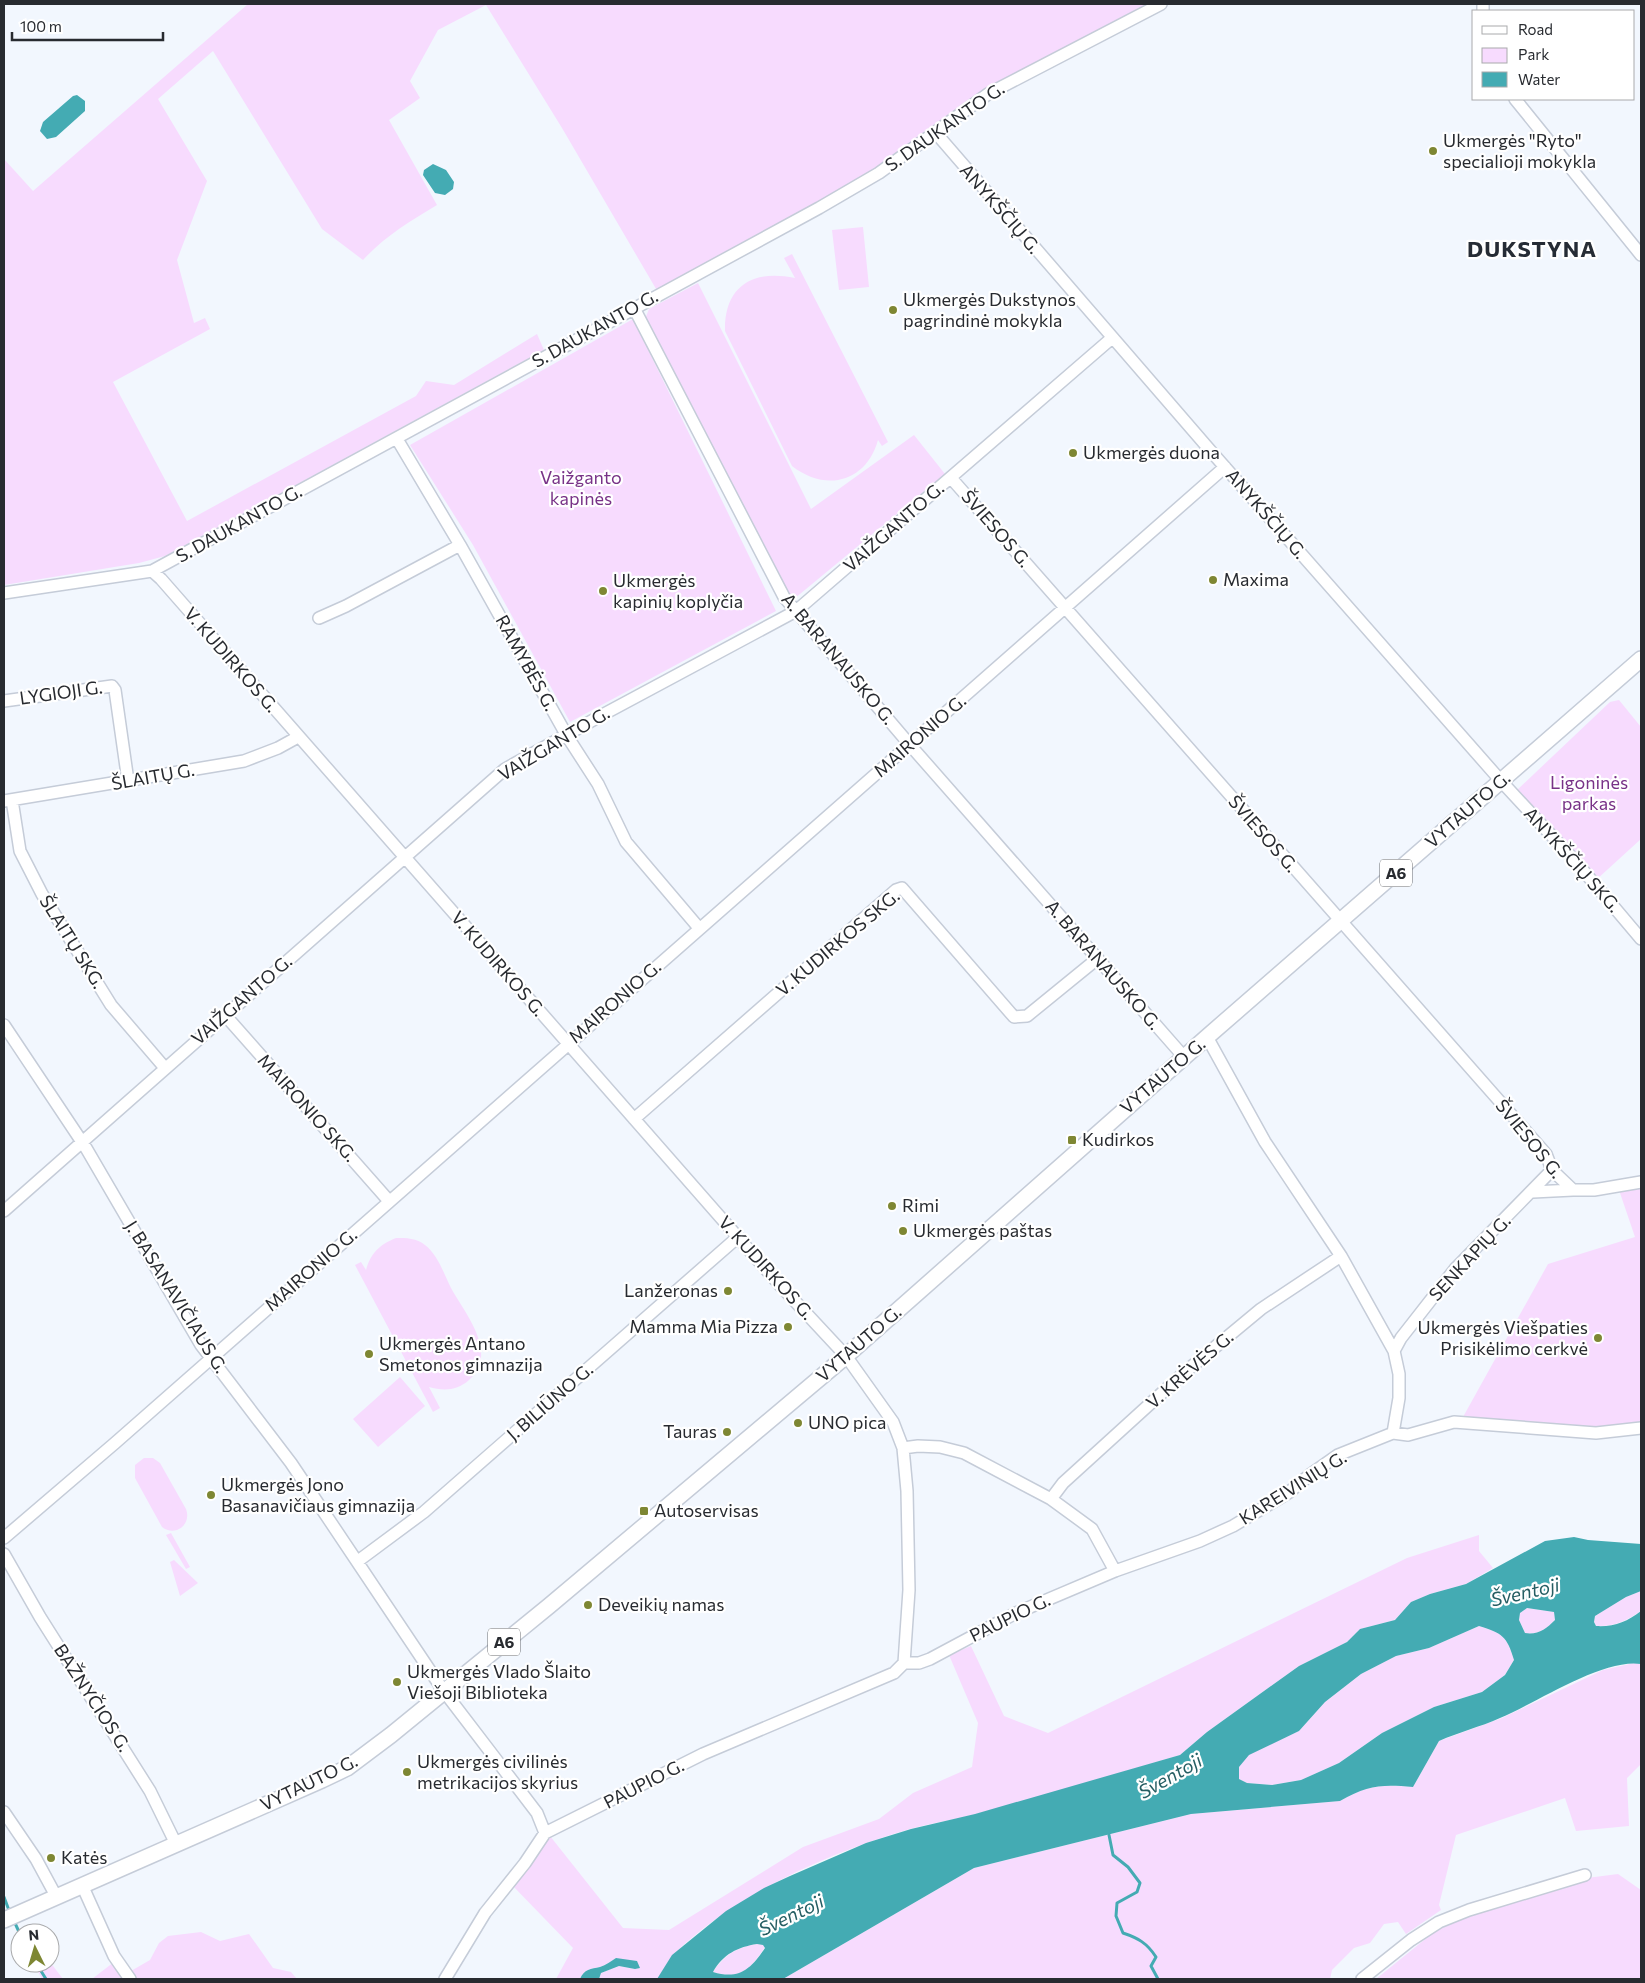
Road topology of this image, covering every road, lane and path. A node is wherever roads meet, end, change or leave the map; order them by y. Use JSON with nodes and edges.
{"nodes":[{"id":1,"x":1161,"y":4,"type":"edge"},
{"id":2,"x":1516,"y":100,"type":"edge"},
{"id":3,"x":935,"y":132,"type":"junction"},
{"id":4,"x":1641,"y":255,"type":"edge"},
{"id":5,"x":634,"y":308,"type":"junction"},
{"id":6,"x":1112,"y":338,"type":"junction"},
{"id":7,"x":397,"y":439,"type":"junction"},
{"id":8,"x":1226,"y":467,"type":"junction"},
{"id":9,"x":951,"y":478,"type":"junction"},
{"id":10,"x":460,"y":544,"type":"junction"},
{"id":11,"x":152,"y":572,"type":"junction"},
{"id":12,"x":4,"y":594,"type":"edge"},
{"id":13,"x":1066,"y":607,"type":"junction"},
{"id":14,"x":796,"y":612,"type":"junction"},
{"id":15,"x":319,"y":618,"type":"dead end"},
{"id":16,"x":1641,"y":659,"type":"edge"},
{"id":17,"x":4,"y":701,"type":"edge"},
{"id":18,"x":567,"y":736,"type":"junction"},
{"id":19,"x":298,"y":737,"type":"junction"},
{"id":20,"x":910,"y":745,"type":"junction"},
{"id":21,"x":128,"y":781,"type":"junction"},
{"id":22,"x":1501,"y":781,"type":"junction"},
{"id":23,"x":8,"y":800,"type":"edge"},
{"id":24,"x":405,"y":858,"type":"junction"},
{"id":25,"x":1340,"y":922,"type":"junction"},
{"id":26,"x":699,"y":928,"type":"junction"},
{"id":27,"x":1641,"y":939,"type":"edge"},
{"id":28,"x":1097,"y":959,"type":"junction"},
{"id":29,"x":225,"y":1015,"type":"junction"},
{"id":30,"x":4,"y":1026,"type":"edge"},
{"id":31,"x":1207,"y":1037,"type":"junction"},
{"id":32,"x":568,"y":1043,"type":"junction"},
{"id":33,"x":1184,"y":1057,"type":"junction"},
{"id":34,"x":165,"y":1068,"type":"junction"},
{"id":35,"x":634,"y":1119,"type":"junction"},
{"id":36,"x":81,"y":1142,"type":"junction"},
{"id":37,"x":1552,"y":1170,"type":"junction"},
{"id":38,"x":1641,"y":1182,"type":"edge"},
{"id":39,"x":1573,"y":1190,"type":"junction"},
{"id":40,"x":1533,"y":1192,"type":"junction"},
{"id":41,"x":390,"y":1201,"type":"junction"},
{"id":42,"x":4,"y":1212,"type":"edge"},
{"id":43,"x":738,"y":1237,"type":"junction"},
{"id":44,"x":1341,"y":1256,"type":"junction"},
{"id":45,"x":1394,"y":1351,"type":"junction"},
{"id":46,"x":846,"y":1356,"type":"junction"},
{"id":47,"x":211,"y":1358,"type":"junction"},
{"id":48,"x":1641,"y":1428,"type":"edge"},
{"id":49,"x":1393,"y":1434,"type":"junction"},
{"id":50,"x":903,"y":1448,"type":"junction"},
{"id":51,"x":1051,"y":1499,"type":"junction"},
{"id":52,"x":4,"y":1538,"type":"edge"},
{"id":53,"x":4,"y":1554,"type":"edge"},
{"id":54,"x":358,"y":1561,"type":"junction"},
{"id":55,"x":1115,"y":1571,"type":"junction"},
{"id":56,"x":904,"y":1663,"type":"junction"},
{"id":57,"x":444,"y":1690,"type":"junction"},
{"id":58,"x":4,"y":1812,"type":"edge"},
{"id":59,"x":545,"y":1833,"type":"junction"},
{"id":60,"x":176,"y":1844,"type":"junction"},
{"id":61,"x":1585,"y":1875,"type":"dead end"},
{"id":62,"x":82,"y":1885,"type":"junction"},
{"id":63,"x":56,"y":1896,"type":"junction"},
{"id":64,"x":11,"y":1917,"type":"edge"},
{"id":65,"x":130,"y":1979,"type":"edge"},
{"id":66,"x":445,"y":1979,"type":"edge"},
{"id":67,"x":1362,"y":1979,"type":"edge"}],
"edges":[{"from":1,"to":3,"type":"street","name":"S. DAUKANTO G."},
{"from":2,"to":4,"type":"street"},
{"from":3,"to":5,"type":"street","name":"S. DAUKANTO G."},
{"from":3,"to":6,"type":"street","name":"ANYKŠČIŲ G."},
{"from":5,"to":7,"type":"street","name":"S. DAUKANTO G."},
{"from":5,"to":14,"type":"street","name":"A. BARANAUSKO G."},
{"from":6,"to":8,"type":"street","name":"ANYKŠČIŲ G."},
{"from":6,"to":9,"type":"street","name":"VAIŽGANTO G."},
{"from":7,"to":10,"type":"street","name":"RAMYBĖS G."},
{"from":7,"to":11,"type":"street","name":"S. DAUKANTO G."},
{"from":8,"to":13,"type":"street","name":"MAIRONIO G."},
{"from":8,"to":22,"type":"street","name":"ANYKŠČIŲ G."},
{"from":9,"to":13,"type":"street","name":"ŠVIESOS G."},
{"from":9,"to":14,"type":"street","name":"VAIŽGANTO G."},
{"from":10,"to":15,"type":"street"},
{"from":10,"to":18,"type":"street","name":"RAMYBĖS G."},
{"from":11,"to":12,"type":"street","name":"S. DAUKANTO G."},
{"from":11,"to":19,"type":"street","name":"V. KUDIRKOS G."},
{"from":13,"to":20,"type":"street","name":"MAIRONIO G."},
{"from":13,"to":25,"type":"street","name":"ŠVIESOS G."},
{"from":14,"to":18,"type":"street","name":"VAIŽGANTO G."},
{"from":14,"to":20,"type":"street","name":"A. BARANAUSKO G."},
{"from":16,"to":22,"type":"main road","name":"VYTAUTO G.","number":"A6"},
{"from":17,"to":21,"type":"street","name":"LYGIOJI G."},
{"from":18,"to":24,"type":"street","name":"VAIŽGANTO G."},
{"from":18,"to":26,"type":"street","name":"RAMYBĖS G."},
{"from":19,"to":21,"type":"street","name":"ŠLAITŲ G."},
{"from":19,"to":24,"type":"street","name":"V. KUDIRKOS G."},
{"from":20,"to":26,"type":"street","name":"MAIRONIO G."},
{"from":20,"to":28,"type":"street","name":"A. BARANAUSKO G."},
{"from":21,"to":23,"type":"street","name":"ŠLAITŲ G."},
{"from":22,"to":25,"type":"main road","name":"VYTAUTO G.","number":"A6"},
{"from":22,"to":27,"type":"street","name":"ANYKŠČIŲ SKG."},
{"from":23,"to":34,"type":"street","name":"ŠLAITŲ SKG."},
{"from":24,"to":29,"type":"street","name":"VAIŽGANTO G."},
{"from":24,"to":32,"type":"street","name":"V. KUDIRKOS G."},
{"from":25,"to":31,"type":"main road","name":"VYTAUTO G.","number":"A6"},
{"from":25,"to":37,"type":"street","name":"ŠVIESOS G."},
{"from":26,"to":32,"type":"street","name":"MAIRONIO G."},
{"from":28,"to":33,"type":"street","name":"A. BARANAUSKO G."},
{"from":28,"to":35,"type":"street","name":"V. KUDIRKOS SKG."},
{"from":29,"to":34,"type":"street","name":"VAIŽGANTO G."},
{"from":29,"to":41,"type":"street","name":"MAIRONIO SKG."},
{"from":30,"to":36,"type":"street","name":"J. BASANAVIČIAUS G."},
{"from":31,"to":33,"type":"main road","name":"VYTAUTO G.","number":"A6"},
{"from":31,"to":44,"type":"street"},
{"from":32,"to":35,"type":"street","name":"V. KUDIRKOS G."},
{"from":32,"to":41,"type":"street","name":"MAIRONIO G."},
{"from":33,"to":46,"type":"main road","name":"VYTAUTO G.","number":"A6"},
{"from":34,"to":36,"type":"street","name":"VAIŽGANTO G."},
{"from":35,"to":43,"type":"street","name":"V. KUDIRKOS G."},
{"from":36,"to":42,"type":"street","name":"VAIŽGANTO G."},
{"from":36,"to":47,"type":"street","name":"J. BASANAVIČIAUS G."},
{"from":37,"to":39,"type":"street","name":"ŠVIESOS G."},
{"from":37,"to":40,"type":"street","name":"SENKAPIŲ G."},
{"from":38,"to":39,"type":"street","name":"ŠVIESOS G."},
{"from":39,"to":40,"type":"street","name":"ŠVIESOS G."},
{"from":40,"to":45,"type":"street","name":"SENKAPIŲ G."},
{"from":41,"to":47,"type":"street","name":"MAIRONIO G."},
{"from":43,"to":46,"type":"street","name":"V. KUDIRKOS G."},
{"from":43,"to":54,"type":"street","name":"J. BILIŪNO G."},
{"from":44,"to":45,"type":"street"},
{"from":44,"to":51,"type":"street","name":"V. KRĖVĖS G."},
{"from":45,"to":49,"type":"street"},
{"from":46,"to":50,"type":"street"},
{"from":46,"to":57,"type":"main road","name":"VYTAUTO G.","number":"A6"},
{"from":47,"to":52,"type":"street","name":"MAIRONIO G."},
{"from":47,"to":54,"type":"street","name":"J. BASANAVIČIAUS G."},
{"from":48,"to":49,"type":"street","name":"KAREIVINIŲ G."},
{"from":49,"to":55,"type":"street","name":"KAREIVINIŲ G."},
{"from":50,"to":51,"type":"street"},
{"from":50,"to":56,"type":"street"},
{"from":51,"to":55,"type":"street"},
{"from":53,"to":60,"type":"street","name":"BAŽNYČIOS G."},
{"from":54,"to":57,"type":"street","name":"J. BASANAVIČIAUS G."},
{"from":55,"to":56,"type":"street","name":"PAUPIO G."},
{"from":56,"to":59,"type":"street","name":"PAUPIO G."},
{"from":57,"to":59,"type":"street","name":"J. BASANAVIČIAUS G."},
{"from":57,"to":60,"type":"main road","name":"VYTAUTO G.","number":"A6"},
{"from":58,"to":63,"type":"street"},
{"from":59,"to":66,"type":"street","name":"PAUPIO G."},
{"from":60,"to":62,"type":"main road","name":"VYTAUTO G.","number":"A6"},
{"from":61,"to":67,"type":"street"},
{"from":62,"to":63,"type":"main road","name":"VYTAUTO G.","number":"A6"},
{"from":62,"to":65,"type":"street"},
{"from":63,"to":64,"type":"main road","name":"VYTAUTO G.","number":"A6"}]}
